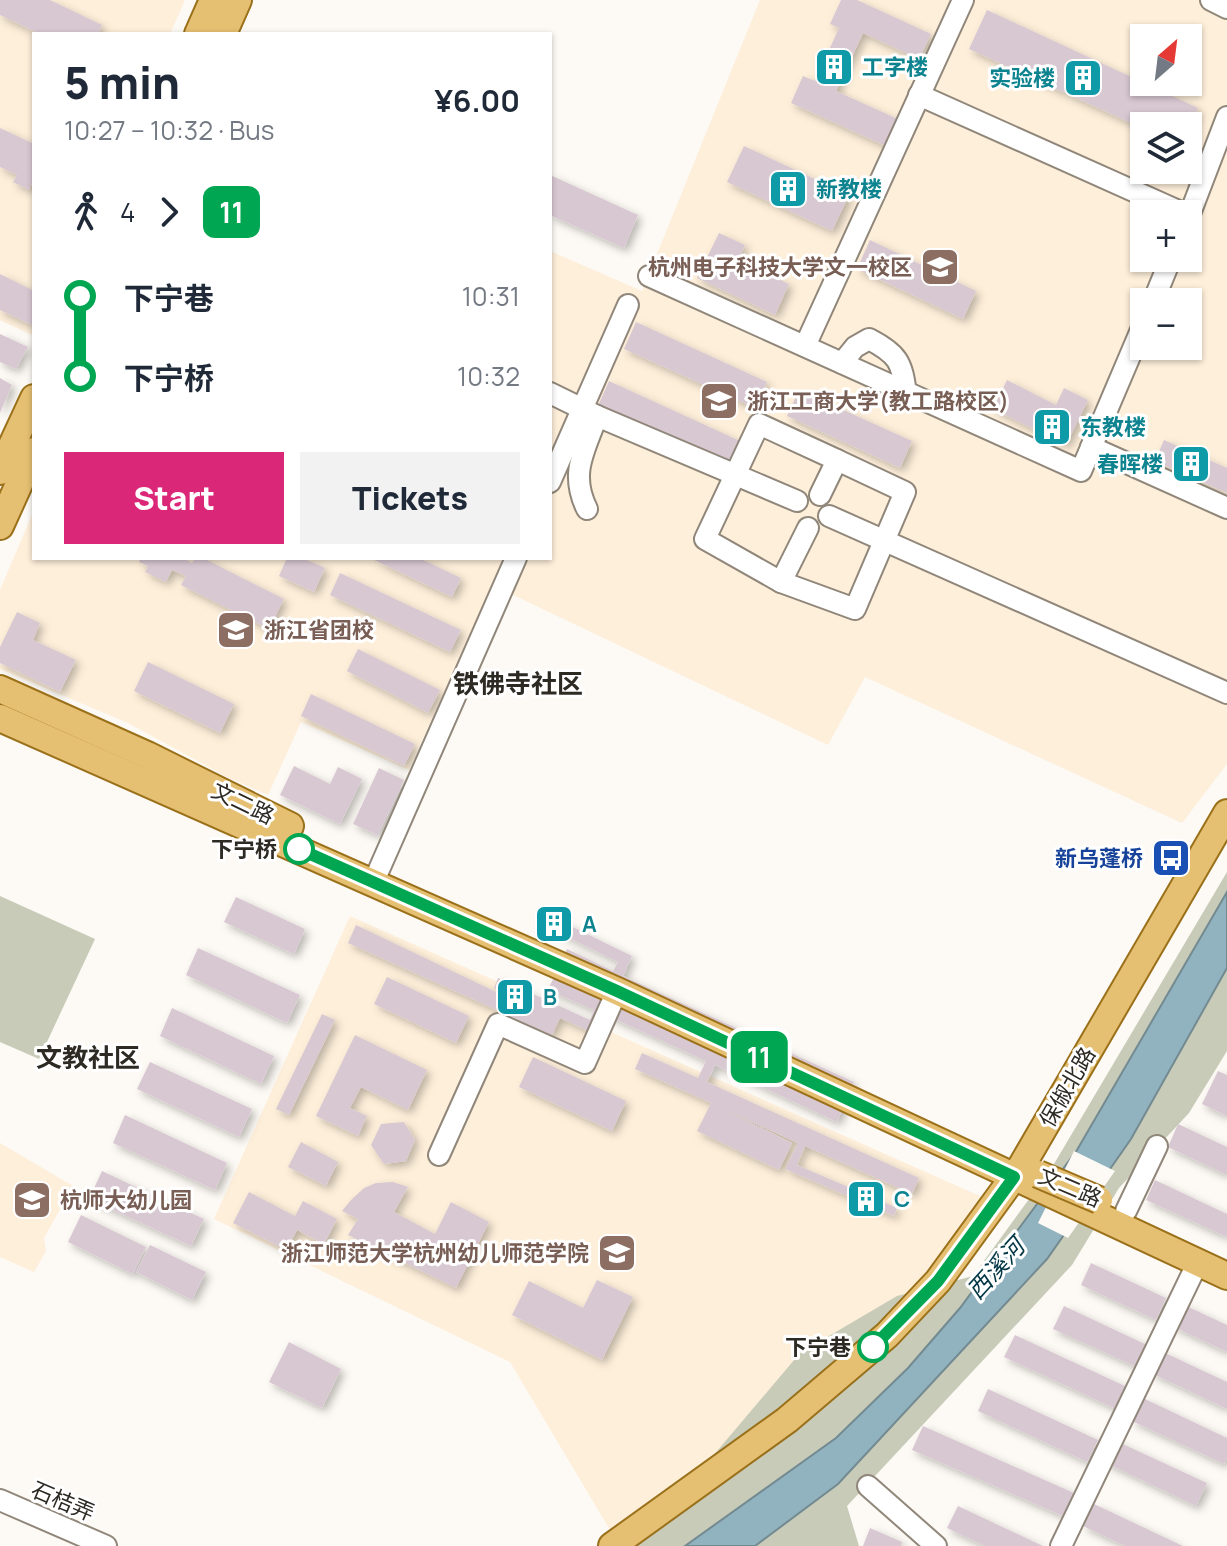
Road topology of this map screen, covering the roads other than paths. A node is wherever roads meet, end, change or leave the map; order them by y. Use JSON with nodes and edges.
{"nodes":[{"id":1,"x":213,"y":0,"type":"edge"},
{"id":2,"x":238,"y":0,"type":"edge"},
{"id":3,"x":963,"y":0,"type":"edge"},
{"id":4,"x":1211,"y":0,"type":"edge"},
{"id":5,"x":1227,"y":8,"type":"edge"},
{"id":6,"x":199,"y":32,"type":"edge"},
{"id":7,"x":224,"y":32,"type":"edge"},
{"id":8,"x":919,"y":95,"type":"junction"},
{"id":9,"x":1227,"y":117,"type":"edge"},
{"id":10,"x":1152,"y":200,"type":"edge"},
{"id":11,"x":1194,"y":200,"type":"edge"},
{"id":12,"x":649,"y":276,"type":"dead end"},
{"id":13,"x":628,"y":305,"type":"dead end"},
{"id":14,"x":805,"y":346,"type":"junction"},
{"id":15,"x":1130,"y":356,"type":"edge"},
{"id":16,"x":842,"y":363,"type":"junction"},
{"id":17,"x":552,"y":394,"type":"edge"},
{"id":18,"x":906,"y":394,"type":"junction"},
{"id":19,"x":32,"y":402,"type":"edge"},
{"id":20,"x":590,"y":412,"type":"junction"},
{"id":21,"x":1091,"y":447,"type":"junction"},
{"id":22,"x":32,"y":455,"type":"edge"},
{"id":23,"x":837,"y":460,"type":"junction"},
{"id":24,"x":0,"y":471,"type":"edge"},
{"id":25,"x":735,"y":475,"type":"junction"},
{"id":26,"x":552,"y":478,"type":"edge"},
{"id":27,"x":820,"y":495,"type":"junction"},
{"id":28,"x":797,"y":501,"type":"junction"},
{"id":29,"x":1227,"y":508,"type":"edge"},
{"id":30,"x":587,"y":509,"type":"dead end"},
{"id":31,"x":829,"y":516,"type":"junction"},
{"id":32,"x":0,"y":526,"type":"edge"},
{"id":33,"x":808,"y":528,"type":"junction"},
{"id":34,"x":884,"y":540,"type":"junction"},
{"id":35,"x":515,"y":560,"type":"edge"},
{"id":36,"x":781,"y":582,"type":"junction"},
{"id":37,"x":0,"y":689,"type":"edge"},
{"id":38,"x":1227,"y":693,"type":"edge"},
{"id":39,"x":0,"y":718,"type":"edge"},
{"id":40,"x":1227,"y":813,"type":"edge"},
{"id":41,"x":376,"y":874,"type":"junction"},
{"id":42,"x":617,"y":991,"type":"junction"},
{"id":43,"x":1157,"y":1146,"type":"dead end"},
{"id":44,"x":439,"y":1155,"type":"dead end"},
{"id":45,"x":1027,"y":1176,"type":"junction"},
{"id":46,"x":1095,"y":1206,"type":"junction"},
{"id":47,"x":1126,"y":1211,"type":"junction"},
{"id":48,"x":1227,"y":1259,"type":"edge"},
{"id":49,"x":1198,"y":1262,"type":"junction"},
{"id":50,"x":1227,"y":1276,"type":"edge"},
{"id":51,"x":868,"y":1486,"type":"dead end"},
{"id":52,"x":0,"y":1500,"type":"edge"},
{"id":53,"x":106,"y":1546,"type":"edge"},
{"id":54,"x":612,"y":1546,"type":"edge"},
{"id":55,"x":936,"y":1546,"type":"edge"},
{"id":56,"x":1061,"y":1546,"type":"edge"}],
"edges":[{"from":1,"to":6,"type":"main road"},
{"from":2,"to":7,"type":"main road"},
{"from":3,"to":8,"type":"street"},
{"from":4,"to":5,"type":"street"},
{"from":8,"to":10,"type":"street"},
{"from":8,"to":14,"type":"street"},
{"from":9,"to":11,"type":"street"},
{"from":12,"to":14,"type":"street"},
{"from":13,"to":20,"type":"street"},
{"from":14,"to":16,"type":"street"},
{"from":15,"to":21,"type":"street"},
{"from":16,"to":18,"type":"street"},
{"from":16,"to":18,"type":"street"},
{"from":17,"to":20,"type":"street"},
{"from":18,"to":21,"type":"street"},
{"from":19,"to":24,"type":"main road"},
{"from":20,"to":25,"type":"street"},
{"from":20,"to":26,"type":"street"},
{"from":20,"to":30,"type":"street"},
{"from":21,"to":29,"type":"street"},
{"from":22,"to":32,"type":"main road"},
{"from":23,"to":25,"type":"street"},
{"from":23,"to":27,"type":"street"},
{"from":23,"to":34,"type":"street"},
{"from":25,"to":28,"type":"street"},
{"from":25,"to":36,"type":"street"},
{"from":27,"to":28,"type":"street"},
{"from":27,"to":31,"type":"street"},
{"from":28,"to":33,"type":"street"},
{"from":31,"to":33,"type":"street"},
{"from":31,"to":34,"type":"street"},
{"from":33,"to":36,"type":"street"},
{"from":34,"to":36,"type":"street"},
{"from":34,"to":38,"type":"street"},
{"from":35,"to":41,"type":"street"},
{"from":37,"to":41,"type":"main road","name":"文二路"},
{"from":39,"to":41,"type":"main road","name":"文二路"},
{"from":40,"to":45,"type":"main road","name":"保俶北路"},
{"from":41,"to":42,"type":"main road","name":"文二路"},
{"from":41,"to":45,"type":"main road","name":"文二路"},
{"from":42,"to":44,"type":"street"},
{"from":42,"to":45,"type":"main road","name":"文二路"},
{"from":43,"to":47,"type":"street"},
{"from":45,"to":46,"type":"main road","name":"文二路","bridge":true},
{"from":45,"to":54,"type":"main road","name":"保俶北路"},
{"from":46,"to":47,"type":"main road","name":"文二路"},
{"from":46,"to":49,"type":"main road","name":"文二路"},
{"from":47,"to":48,"type":"main road","name":"文二路"},
{"from":49,"to":50,"type":"main road","name":"文二路"},
{"from":49,"to":56,"type":"street"},
{"from":51,"to":55,"type":"street"},
{"from":52,"to":53,"type":"street","name":"石桔弄"}]}
